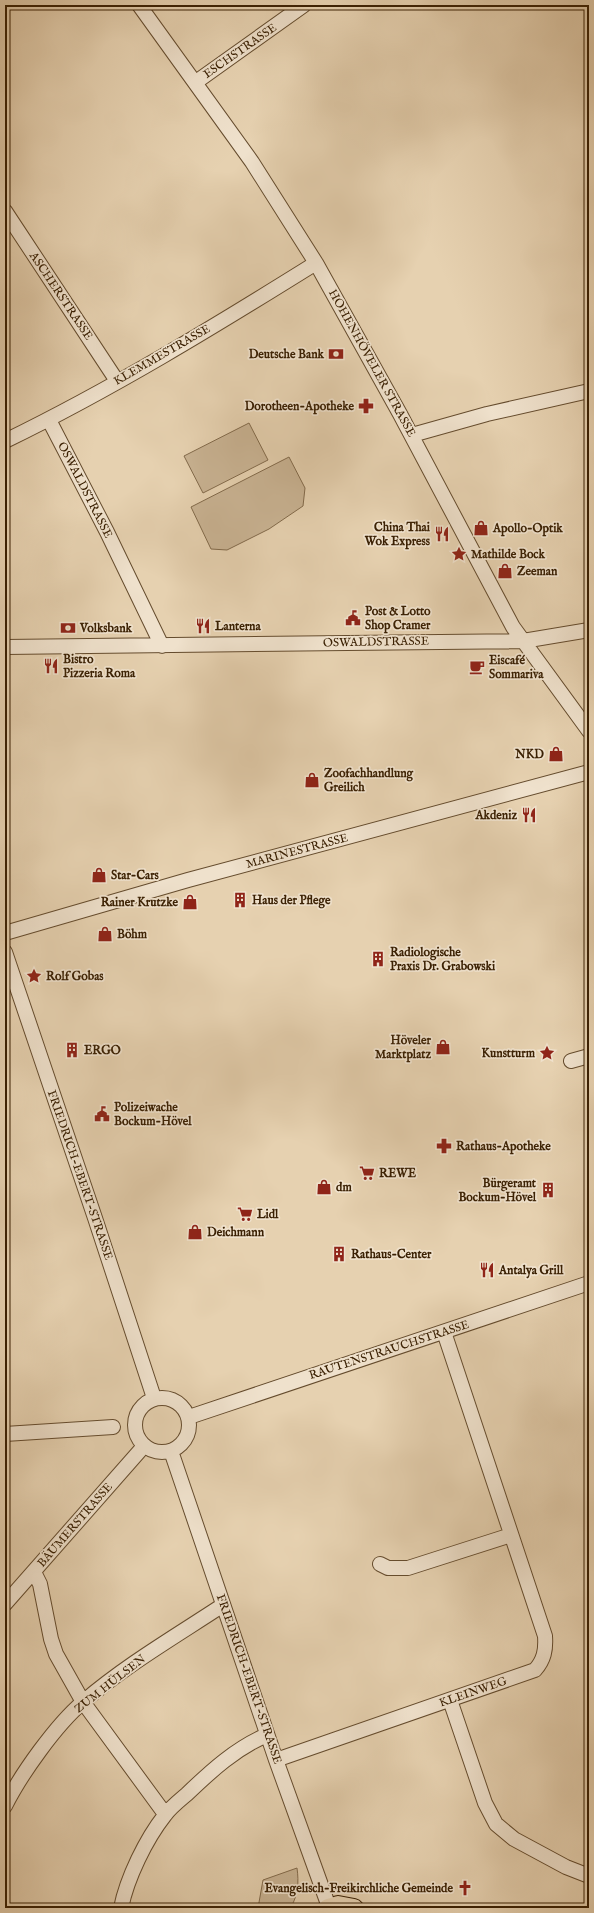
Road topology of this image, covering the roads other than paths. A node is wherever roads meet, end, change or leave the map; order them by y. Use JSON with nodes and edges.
{"nodes":[{"id":1,"x":139,"y":5,"type":"edge"},
{"id":2,"x":304,"y":5,"type":"edge"},
{"id":3,"x":196,"y":82,"type":"junction"},
{"id":4,"x":5,"y":211,"type":"edge"},
{"id":5,"x":316,"y":263,"type":"junction"},
{"id":6,"x":117,"y":381,"type":"junction"},
{"id":7,"x":589,"y":390,"type":"edge"},
{"id":8,"x":49,"y":420,"type":"junction"},
{"id":9,"x":412,"y":434,"type":"junction"},
{"id":10,"x":5,"y":441,"type":"edge"},
{"id":11,"x":589,"y":630,"type":"edge"},
{"id":12,"x":523,"y":641,"type":"junction"},
{"id":13,"x":162,"y":646,"type":"junction"},
{"id":14,"x":5,"y":648,"type":"edge"},
{"id":15,"x":589,"y":731,"type":"edge"},
{"id":16,"x":589,"y":772,"type":"edge"},
{"id":17,"x":5,"y":933,"type":"edge"},
{"id":18,"x":5,"y":952,"type":"edge"},
{"id":19,"x":589,"y":1056,"type":"edge"},
{"id":20,"x":571,"y":1061,"type":"dead end"},
{"id":21,"x":589,"y":1283,"type":"edge"},
{"id":22,"x":444,"y":1332,"type":"junction"},
{"id":23,"x":154,"y":1398,"type":"junction"},
{"id":24,"x":189,"y":1416,"type":"junction"},
{"id":25,"x":113,"y":1427,"type":"dead end"},
{"id":26,"x":5,"y":1434,"type":"edge"},
{"id":27,"x":144,"y":1446,"type":"junction"},
{"id":28,"x":171,"y":1451,"type":"junction"},
{"id":29,"x":511,"y":1535,"type":"junction"},
{"id":30,"x":380,"y":1564,"type":"dead end"},
{"id":31,"x":34,"y":1572,"type":"junction"},
{"id":32,"x":5,"y":1604,"type":"edge"},
{"id":33,"x":223,"y":1605,"type":"junction"},
{"id":34,"x":450,"y":1700,"type":"junction"},
{"id":35,"x":83,"y":1702,"type":"junction"},
{"id":36,"x":267,"y":1735,"type":"junction"},
{"id":37,"x":276,"y":1760,"type":"junction"},
{"id":38,"x":5,"y":1806,"type":"edge"},
{"id":39,"x":165,"y":1814,"type":"junction"},
{"id":40,"x":589,"y":1876,"type":"edge"},
{"id":41,"x":121,"y":1908,"type":"edge"},
{"id":42,"x":328,"y":1908,"type":"edge"},
{"id":43,"x":354,"y":1908,"type":"edge"}],
"edges":[{"from":1,"to":3,"type":"street","name":"HOHENHÖVELER STRASSE"},
{"from":2,"to":3,"type":"street","name":"ESCHSTRASSE"},
{"from":3,"to":5,"type":"street","name":"HOHENHÖVELER STRASSE"},
{"from":4,"to":6,"type":"street","name":"ASCHERSTRASSE"},
{"from":5,"to":6,"type":"street","name":"KLEMMESTRASSE"},
{"from":5,"to":9,"type":"street","name":"HOHENHÖVELER STRASSE"},
{"from":6,"to":8,"type":"street","name":"KLEMMESTRASSE"},
{"from":7,"to":9,"type":"street"},
{"from":8,"to":10,"type":"street","name":"KLEMMESTRASSE"},
{"from":8,"to":13,"type":"street","name":"OSWALDSTRASSE"},
{"from":9,"to":12,"type":"street","name":"HOHENHÖVELER STRASSE"},
{"from":11,"to":12,"type":"street","name":"OSWALDSTRASSE"},
{"from":12,"to":13,"type":"street","name":"OSWALDSTRASSE"},
{"from":12,"to":15,"type":"street","name":"HOHENHÖVELER STRASSE"},
{"from":13,"to":14,"type":"street","name":"OSWALDSTRASSE"},
{"from":16,"to":17,"type":"street","name":"MARINESTRASSE"},
{"from":18,"to":23,"type":"street","name":"FRIEDRICH-EBERT-STRASSE"},
{"from":19,"to":20,"type":"street"},
{"from":21,"to":22,"type":"street","name":"RAUTENSTRAUCHSTRASSE"},
{"from":22,"to":24,"type":"street","name":"RAUTENSTRAUCHSTRASSE"},
{"from":22,"to":29,"type":"street","name":"KLEINWEG"},
{"from":23,"to":24,"type":"street"},
{"from":23,"to":27,"type":"street"},
{"from":24,"to":28,"type":"street"},
{"from":25,"to":26,"type":"street"},
{"from":27,"to":28,"type":"street"},
{"from":27,"to":31,"type":"street","name":"BÄUMERSTRASSE"},
{"from":28,"to":33,"type":"street","name":"FRIEDRICH-EBERT-STRASSE"},
{"from":29,"to":30,"type":"street"},
{"from":29,"to":34,"type":"street","name":"KLEINWEG"},
{"from":31,"to":32,"type":"street","name":"BÄUMERSTRASSE"},
{"from":31,"to":35,"type":"street"},
{"from":33,"to":35,"type":"street","name":"ZUM HÜLSEN"},
{"from":33,"to":36,"type":"street","name":"FRIEDRICH-EBERT-STRASSE"},
{"from":34,"to":37,"type":"street","name":"KLEINWEG"},
{"from":34,"to":40,"type":"street"},
{"from":35,"to":38,"type":"street","name":"ZUM HÜLSEN"},
{"from":35,"to":39,"type":"street"},
{"from":36,"to":37,"type":"street","name":"FRIEDRICH-EBERT-STRASSE"},
{"from":36,"to":39,"type":"street"},
{"from":37,"to":42,"type":"street","name":"FRIEDRICH-EBERT-STRASSE"},
{"from":39,"to":41,"type":"street"},
{"from":42,"to":43,"type":"main road"}]}
